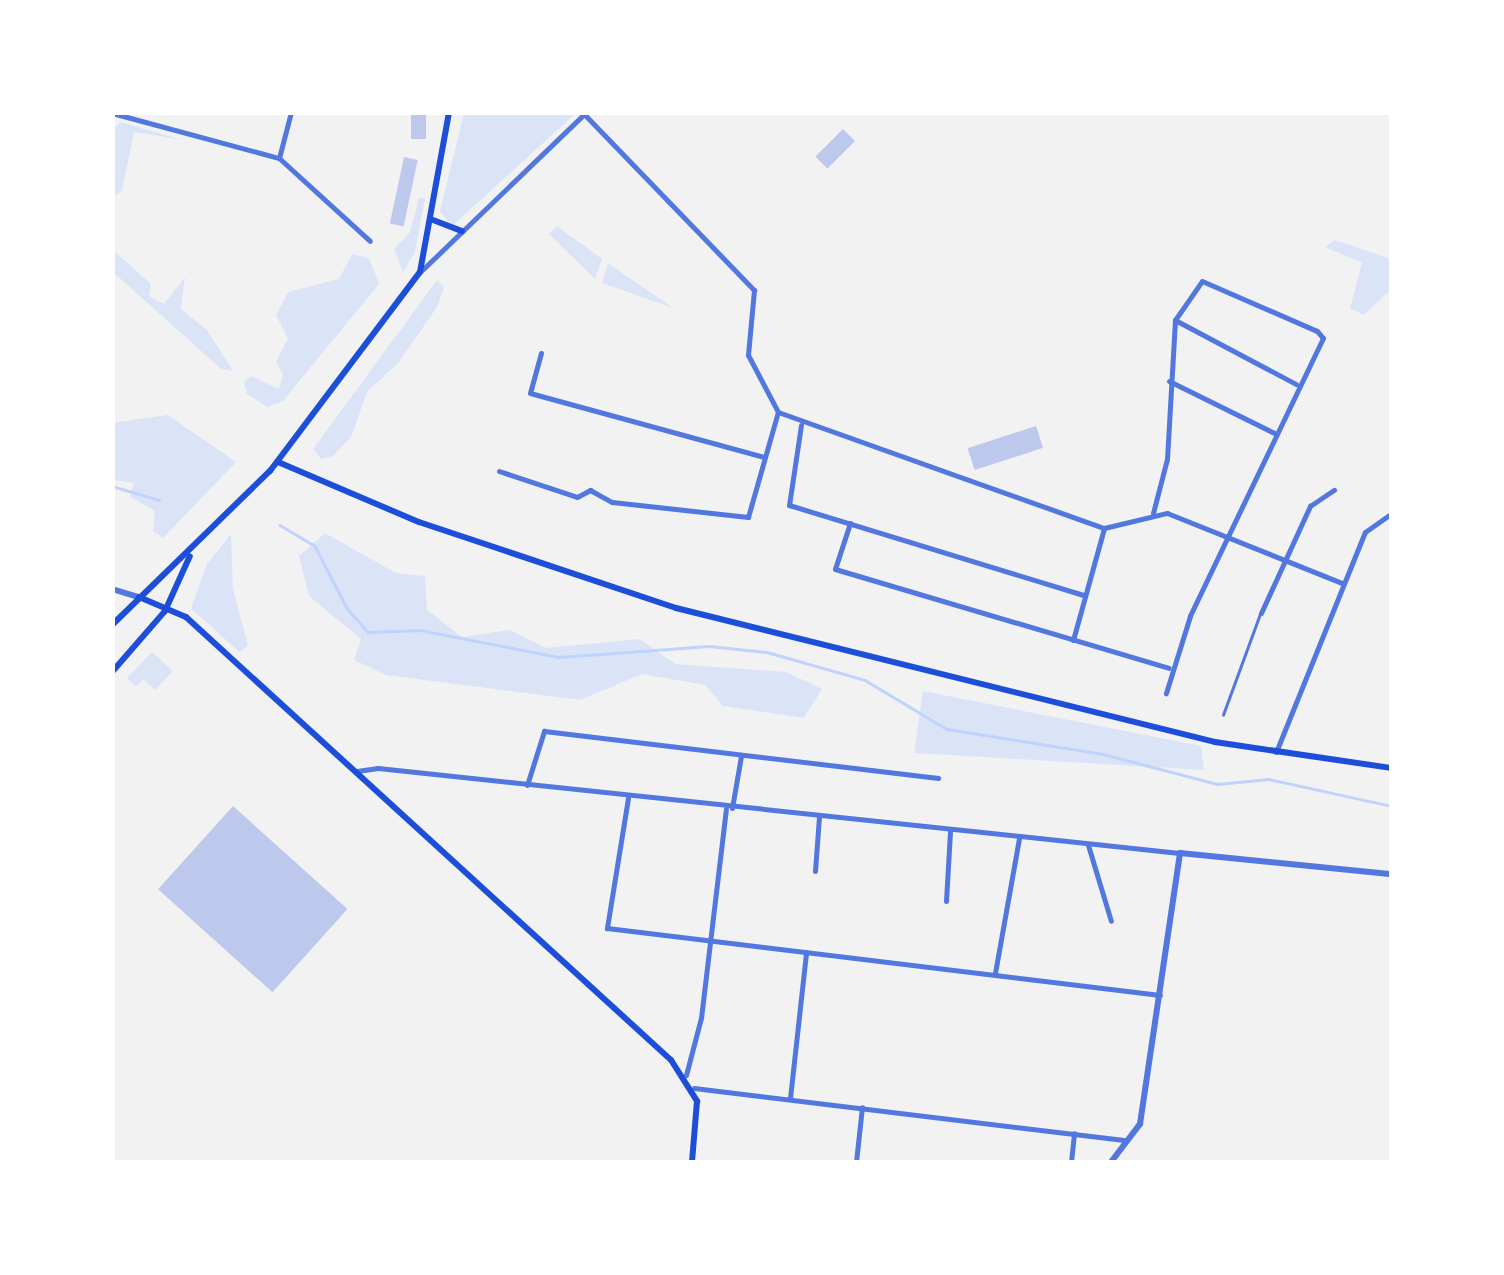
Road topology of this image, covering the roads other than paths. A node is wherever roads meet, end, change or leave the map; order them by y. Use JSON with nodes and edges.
{"nodes":[{"id":1,"x":291,"y":112,"type":"edge"},
{"id":2,"x":448,"y":112,"type":"edge"},
{"id":3,"x":112,"y":113,"type":"edge"},
{"id":4,"x":585,"y":113,"type":"edge"},
{"id":5,"x":279,"y":158,"type":"junction"},
{"id":6,"x":432,"y":219,"type":"junction"},
{"id":7,"x":462,"y":230,"type":"junction"},
{"id":8,"x":370,"y":241,"type":"dead end"},
{"id":9,"x":420,"y":272,"type":"junction"},
{"id":10,"x":1175,"y":320,"type":"junction"},
{"id":11,"x":541,"y":353,"type":"dead end"},
{"id":12,"x":1170,"y":381,"type":"junction"},
{"id":13,"x":1296,"y":384,"type":"junction"},
{"id":14,"x":778,"y":412,"type":"junction"},
{"id":15,"x":801,"y":425,"type":"junction"},
{"id":16,"x":1274,"y":433,"type":"junction"},
{"id":17,"x":764,"y":456,"type":"junction"},
{"id":18,"x":278,"y":462,"type":"junction"},
{"id":19,"x":498,"y":471,"type":"dead end"},
{"id":20,"x":1334,"y":490,"type":"dead end"},
{"id":21,"x":1154,"y":513,"type":"junction"},
{"id":22,"x":1392,"y":513,"type":"edge"},
{"id":23,"x":850,"y":524,"type":"junction"},
{"id":24,"x":1104,"y":528,"type":"junction"},
{"id":25,"x":1226,"y":536,"type":"junction"},
{"id":26,"x":193,"y":550,"type":"junction"},
{"id":27,"x":1285,"y":560,"type":"junction"},
{"id":28,"x":1342,"y":582,"type":"junction"},
{"id":29,"x":112,"y":589,"type":"edge"},
{"id":30,"x":1083,"y":596,"type":"junction"},
{"id":31,"x":139,"y":597,"type":"junction"},
{"id":32,"x":168,"y":607,"type":"junction"},
{"id":33,"x":1261,"y":613,"type":"joint"},
{"id":34,"x":112,"y":624,"type":"edge"},
{"id":35,"x":1073,"y":640,"type":"junction"},
{"id":36,"x":1170,"y":668,"type":"junction"},
{"id":37,"x":112,"y":672,"type":"edge"},
{"id":38,"x":1166,"y":693,"type":"dead end"},
{"id":39,"x":1223,"y":715,"type":"dead end"},
{"id":40,"x":1276,"y":752,"type":"junction"},
{"id":41,"x":741,"y":756,"type":"junction"},
{"id":42,"x":1392,"y":768,"type":"edge"},
{"id":43,"x":357,"y":772,"type":"junction"},
{"id":44,"x":938,"y":778,"type":"dead end"},
{"id":45,"x":527,"y":785,"type":"junction"},
{"id":46,"x":628,"y":798,"type":"junction"},
{"id":47,"x":729,"y":808,"type":"junction"},
{"id":48,"x":819,"y":818,"type":"junction"},
{"id":49,"x":950,"y":831,"type":"junction"},
{"id":50,"x":1019,"y":838,"type":"junction"},
{"id":51,"x":1088,"y":845,"type":"junction"},
{"id":52,"x":1180,"y":853,"type":"junction"},
{"id":53,"x":814,"y":871,"type":"dead end"},
{"id":54,"x":1392,"y":874,"type":"edge"},
{"id":55,"x":946,"y":902,"type":"dead end"},
{"id":56,"x":1111,"y":920,"type":"dead end"},
{"id":57,"x":711,"y":942,"type":"junction"},
{"id":58,"x":806,"y":951,"type":"junction"},
{"id":59,"x":994,"y":974,"type":"junction"},
{"id":60,"x":1160,"y":995,"type":"junction"},
{"id":61,"x":686,"y":1076,"type":"junction"},
{"id":62,"x":694,"y":1088,"type":"junction"},
{"id":63,"x":790,"y":1098,"type":"junction"},
{"id":64,"x":862,"y":1107,"type":"junction"},
{"id":65,"x":1074,"y":1133,"type":"junction"},
{"id":66,"x":1124,"y":1140,"type":"junction"},
{"id":67,"x":692,"y":1162,"type":"edge"},
{"id":68,"x":856,"y":1162,"type":"edge"},
{"id":69,"x":1071,"y":1162,"type":"edge"},
{"id":70,"x":1111,"y":1162,"type":"edge"}],
"edges":[{"from":1,"to":5,"type":"street"},
{"from":2,"to":6,"type":"main road"},
{"from":3,"to":5,"type":"street"},
{"from":4,"to":7,"type":"street"},
{"from":4,"to":14,"type":"street"},
{"from":5,"to":8,"type":"street"},
{"from":6,"to":7,"type":"main road"},
{"from":6,"to":9,"type":"main road"},
{"from":7,"to":9,"type":"street"},
{"from":9,"to":18,"type":"main road"},
{"from":10,"to":12,"type":"street"},
{"from":10,"to":13,"type":"street"},
{"from":10,"to":13,"type":"street"},
{"from":11,"to":17,"type":"street"},
{"from":12,"to":16,"type":"street"},
{"from":12,"to":21,"type":"street"},
{"from":13,"to":16,"type":"street"},
{"from":14,"to":15,"type":"street"},
{"from":14,"to":17,"type":"street"},
{"from":15,"to":23,"type":"street"},
{"from":15,"to":24,"type":"street"},
{"from":16,"to":25,"type":"street"},
{"from":17,"to":19,"type":"street"},
{"from":18,"to":26,"type":"main road"},
{"from":18,"to":40,"type":"main road"},
{"from":20,"to":27,"type":"street"},
{"from":21,"to":24,"type":"street"},
{"from":21,"to":25,"type":"street"},
{"from":22,"to":28,"type":"street"},
{"from":23,"to":30,"type":"street"},
{"from":23,"to":35,"type":"street"},
{"from":24,"to":30,"type":"street"},
{"from":25,"to":27,"type":"street"},
{"from":25,"to":36,"type":"street"},
{"from":26,"to":31,"type":"main road"},
{"from":26,"to":32,"type":"main road"},
{"from":27,"to":28,"type":"street"},
{"from":27,"to":33,"type":"street"},
{"from":28,"to":40,"type":"street"},
{"from":29,"to":31,"type":"street"},
{"from":30,"to":35,"type":"street"},
{"from":31,"to":32,"type":"main road"},
{"from":31,"to":34,"type":"main road"},
{"from":32,"to":37,"type":"main road"},
{"from":32,"to":43,"type":"main road"},
{"from":33,"to":39,"type":"lane"},
{"from":35,"to":36,"type":"street"},
{"from":36,"to":38,"type":"street"},
{"from":40,"to":42,"type":"main road"},
{"from":41,"to":44,"type":"street"},
{"from":41,"to":45,"type":"street"},
{"from":41,"to":47,"type":"street"},
{"from":43,"to":45,"type":"street"},
{"from":43,"to":61,"type":"main road"},
{"from":45,"to":46,"type":"street"},
{"from":46,"to":47,"type":"street"},
{"from":46,"to":57,"type":"street"},
{"from":47,"to":48,"type":"street"},
{"from":47,"to":57,"type":"street"},
{"from":48,"to":49,"type":"street"},
{"from":48,"to":53,"type":"street"},
{"from":49,"to":50,"type":"street"},
{"from":49,"to":55,"type":"street"},
{"from":50,"to":51,"type":"street"},
{"from":50,"to":59,"type":"street"},
{"from":51,"to":52,"type":"street"},
{"from":51,"to":56,"type":"street"},
{"from":52,"to":54,"type":"street"},
{"from":52,"to":60,"type":"street"},
{"from":57,"to":58,"type":"street"},
{"from":57,"to":61,"type":"street"},
{"from":58,"to":59,"type":"street"},
{"from":58,"to":63,"type":"street"},
{"from":59,"to":60,"type":"street"},
{"from":60,"to":66,"type":"street"},
{"from":61,"to":62,"type":"main road"},
{"from":62,"to":63,"type":"street"},
{"from":62,"to":67,"type":"main road"},
{"from":63,"to":64,"type":"street"},
{"from":64,"to":65,"type":"street"},
{"from":64,"to":68,"type":"street"},
{"from":65,"to":66,"type":"street"},
{"from":65,"to":69,"type":"street"},
{"from":66,"to":70,"type":"street"}]}
